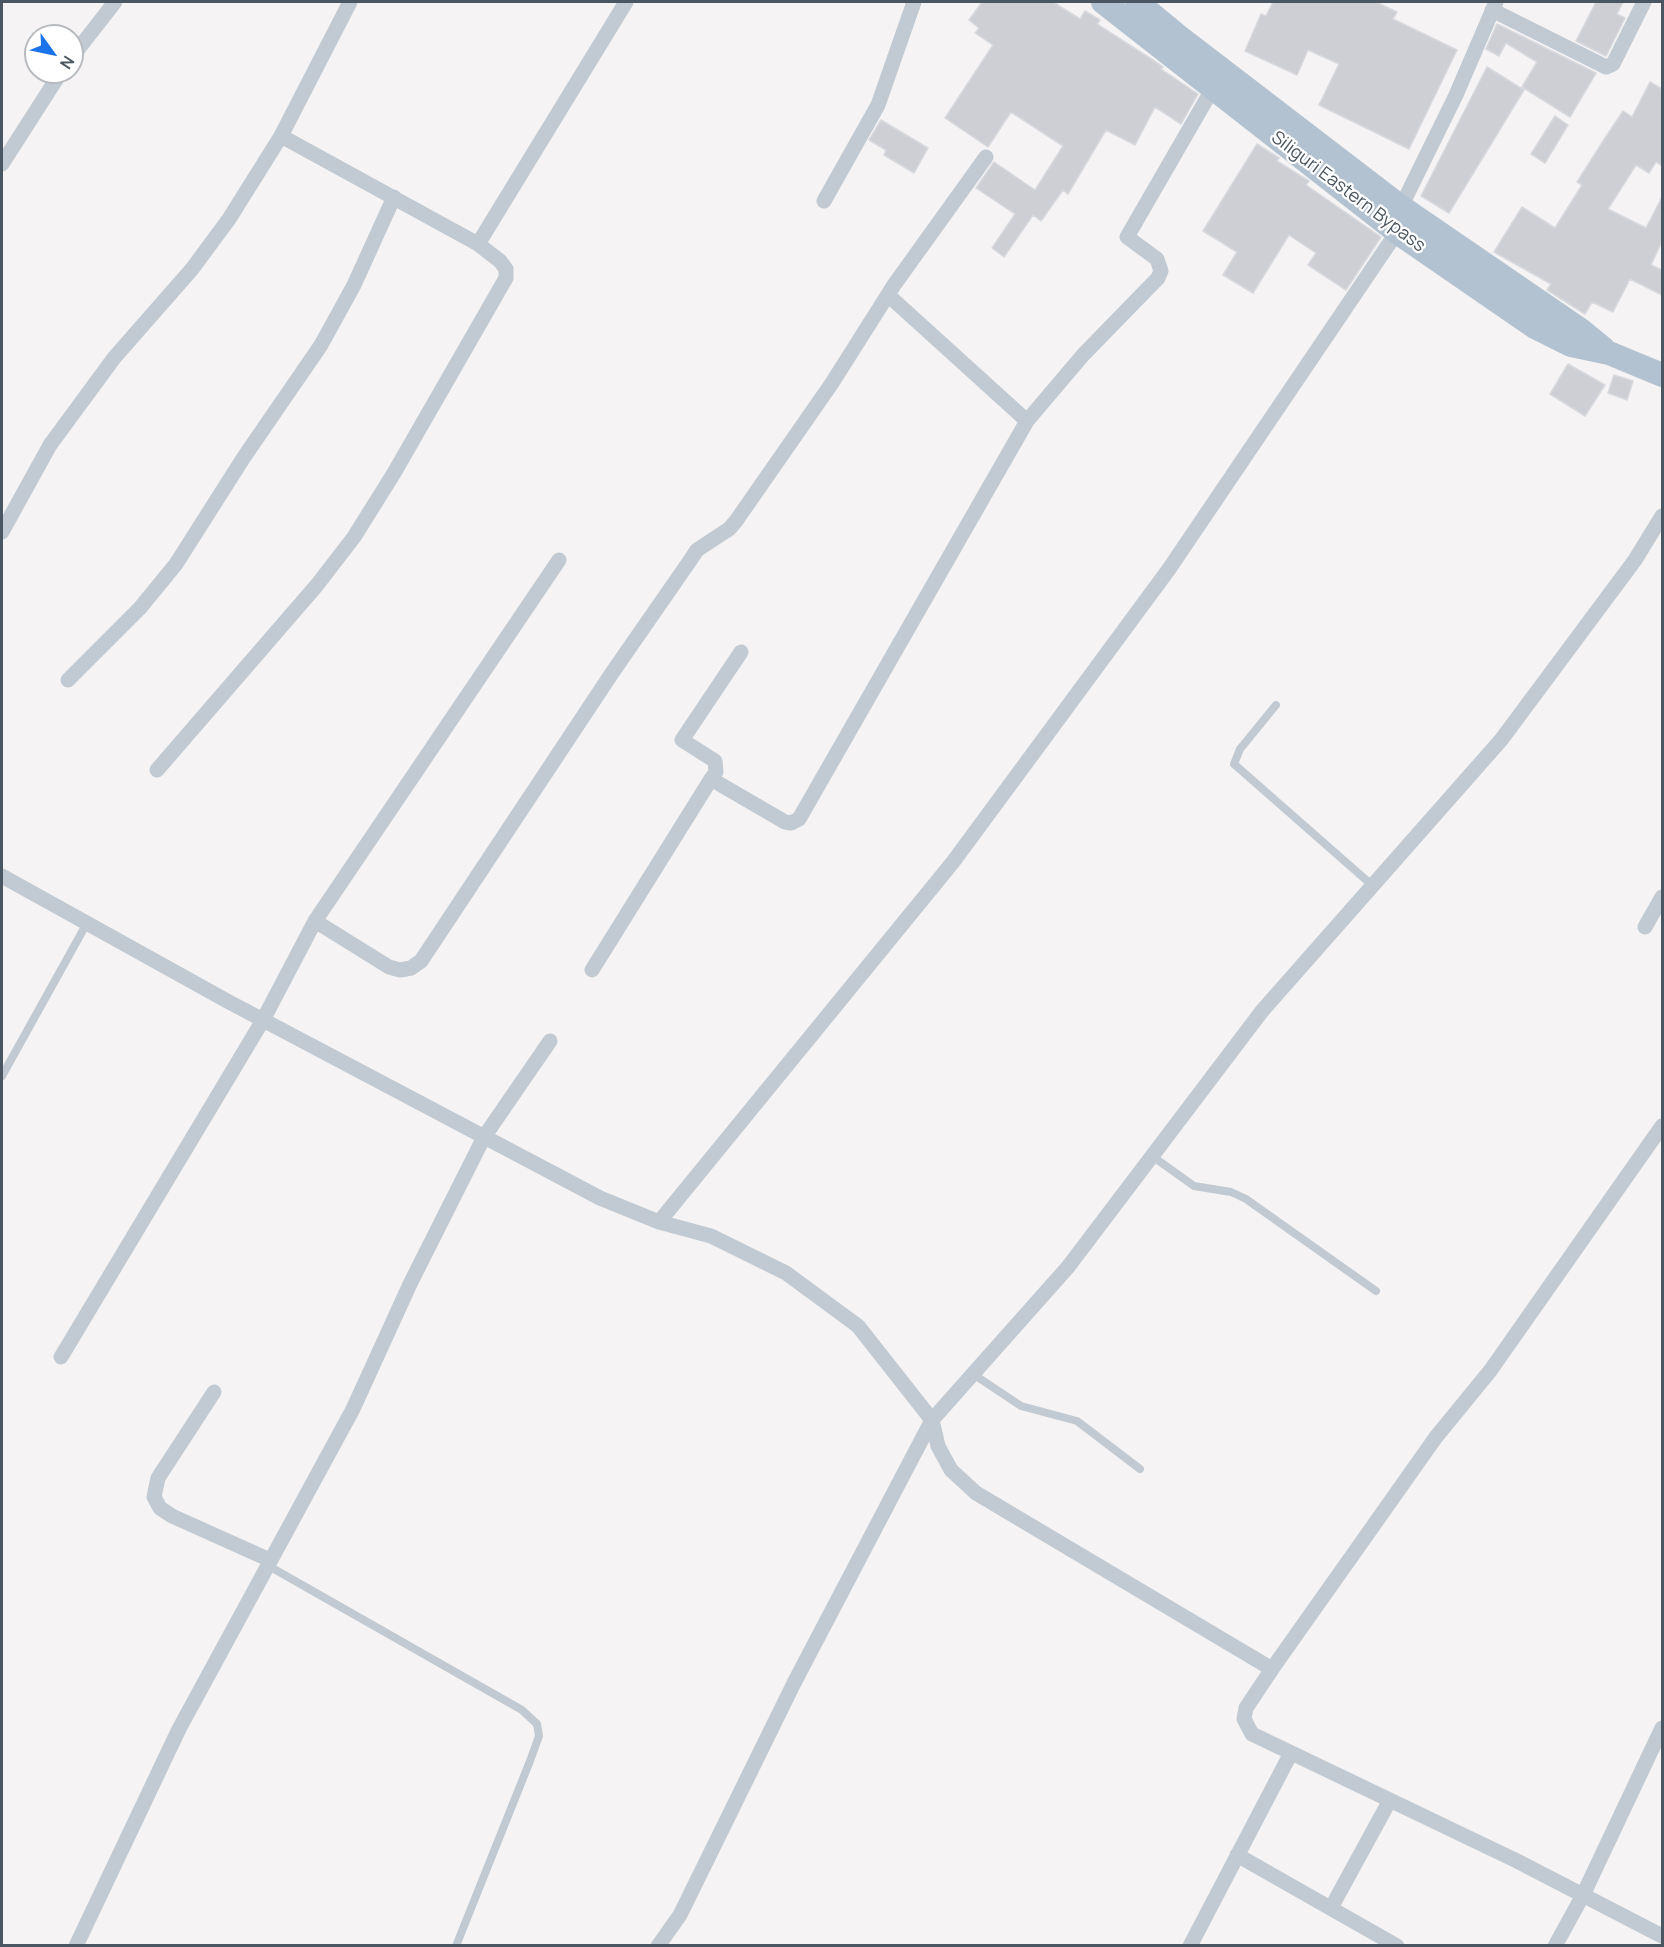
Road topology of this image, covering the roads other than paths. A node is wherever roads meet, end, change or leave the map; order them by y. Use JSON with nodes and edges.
{"nodes":[{"id":1,"x":115,"y":2,"type":"edge"},
{"id":2,"x":350,"y":2,"type":"edge"},
{"id":3,"x":626,"y":2,"type":"edge"},
{"id":4,"x":914,"y":2,"type":"edge"},
{"id":5,"x":1103,"y":2,"type":"edge"},
{"id":6,"x":1137,"y":2,"type":"edge"},
{"id":7,"x":1644,"y":2,"type":"edge"},
{"id":8,"x":1494,"y":6,"type":"edge"},
{"id":9,"x":84,"y":42,"type":"edge"},
{"id":10,"x":53,"y":84,"type":"edge"},
{"id":11,"x":1213,"y":88,"type":"junction"},
{"id":12,"x":281,"y":136,"type":"junction"},
{"id":13,"x":986,"y":158,"type":"dead end"},
{"id":14,"x":2,"y":164,"type":"edge"},
{"id":15,"x":394,"y":197,"type":"junction"},
{"id":16,"x":824,"y":201,"type":"dead end"},
{"id":17,"x":1401,"y":207,"type":"junction"},
{"id":18,"x":1397,"y":232,"type":"junction"},
{"id":19,"x":478,"y":244,"type":"junction"},
{"id":20,"x":888,"y":295,"type":"junction"},
{"id":21,"x":1609,"y":353,"type":"junction"},
{"id":22,"x":1662,"y":375,"type":"edge"},
{"id":23,"x":1027,"y":421,"type":"junction"},
{"id":24,"x":1662,"y":516,"type":"edge"},
{"id":25,"x":2,"y":532,"type":"edge"},
{"id":26,"x":559,"y":560,"type":"dead end"},
{"id":27,"x":741,"y":652,"type":"dead end"},
{"id":28,"x":69,"y":680,"type":"dead end"},
{"id":29,"x":1276,"y":705,"type":"dead end"},
{"id":30,"x":157,"y":770,"type":"dead end"},
{"id":31,"x":711,"y":779,"type":"junction"},
{"id":32,"x":2,"y":876,"type":"edge"},
{"id":33,"x":1373,"y":886,"type":"junction"},
{"id":34,"x":1662,"y":897,"type":"edge"},
{"id":35,"x":315,"y":921,"type":"junction"},
{"id":36,"x":87,"y":923,"type":"junction"},
{"id":37,"x":1645,"y":927,"type":"dead end"},
{"id":38,"x":592,"y":970,"type":"dead end"},
{"id":39,"x":263,"y":1020,"type":"junction"},
{"id":40,"x":550,"y":1041,"type":"dead end"},
{"id":41,"x":2,"y":1076,"type":"edge"},
{"id":42,"x":1662,"y":1126,"type":"edge"},
{"id":43,"x":484,"y":1137,"type":"junction"},
{"id":44,"x":1152,"y":1156,"type":"junction"},
{"id":45,"x":659,"y":1222,"type":"junction"},
{"id":46,"x":1376,"y":1291,"type":"dead end"},
{"id":47,"x":61,"y":1356,"type":"dead end"},
{"id":48,"x":973,"y":1374,"type":"junction"},
{"id":49,"x":214,"y":1392,"type":"dead end"},
{"id":50,"x":932,"y":1420,"type":"junction"},
{"id":51,"x":1140,"y":1469,"type":"dead end"},
{"id":52,"x":269,"y":1563,"type":"junction"},
{"id":53,"x":1272,"y":1669,"type":"junction"},
{"id":54,"x":1662,"y":1728,"type":"edge"},
{"id":55,"x":1291,"y":1753,"type":"junction"},
{"id":56,"x":1390,"y":1800,"type":"junction"},
{"id":57,"x":1237,"y":1855,"type":"junction"},
{"id":58,"x":1583,"y":1895,"type":"junction"},
{"id":59,"x":1331,"y":1908,"type":"junction"},
{"id":60,"x":1662,"y":1936,"type":"edge"},
{"id":61,"x":76,"y":1946,"type":"edge"},
{"id":62,"x":456,"y":1946,"type":"edge"},
{"id":63,"x":658,"y":1946,"type":"edge"},
{"id":64,"x":1190,"y":1946,"type":"edge"},
{"id":65,"x":1397,"y":1946,"type":"edge"},
{"id":66,"x":1555,"y":1946,"type":"edge"}],
"edges":[{"from":1,"to":9,"type":"street"},
{"from":2,"to":12,"type":"street"},
{"from":3,"to":19,"type":"street"},
{"from":4,"to":16,"type":"street"},
{"from":5,"to":11,"type":"main road","name":"Siliguri Eastern Bypass"},
{"from":6,"to":17,"type":"main road","name":"Siliguri Eastern Bypass"},
{"from":7,"to":8,"type":"street"},
{"from":8,"to":17,"type":"street"},
{"from":10,"to":14,"type":"street"},
{"from":11,"to":18,"type":"main road","name":"Siliguri Eastern Bypass"},
{"from":11,"to":23,"type":"street"},
{"from":12,"to":15,"type":"street"},
{"from":12,"to":25,"type":"street"},
{"from":13,"to":20,"type":"street"},
{"from":15,"to":19,"type":"street"},
{"from":15,"to":28,"type":"street"},
{"from":17,"to":21,"type":"main road","name":"Siliguri Eastern Bypass"},
{"from":18,"to":21,"type":"main road","name":"Siliguri Eastern Bypass"},
{"from":18,"to":45,"type":"street"},
{"from":19,"to":30,"type":"street"},
{"from":20,"to":23,"type":"street"},
{"from":20,"to":35,"type":"street"},
{"from":21,"to":22,"type":"main road","name":"Siliguri Eastern Bypass"},
{"from":23,"to":31,"type":"street"},
{"from":24,"to":33,"type":"street"},
{"from":26,"to":35,"type":"street"},
{"from":27,"to":31,"type":"street"},
{"from":29,"to":33,"type":"lane"},
{"from":31,"to":38,"type":"street"},
{"from":32,"to":36,"type":"street"},
{"from":33,"to":44,"type":"street"},
{"from":34,"to":37,"type":"street"},
{"from":35,"to":39,"type":"street"},
{"from":36,"to":39,"type":"street"},
{"from":36,"to":41,"type":"lane"},
{"from":39,"to":43,"type":"street"},
{"from":39,"to":47,"type":"street"},
{"from":40,"to":43,"type":"street"},
{"from":42,"to":53,"type":"street"},
{"from":43,"to":45,"type":"street"},
{"from":43,"to":52,"type":"street"},
{"from":44,"to":46,"type":"lane"},
{"from":44,"to":48,"type":"street"},
{"from":45,"to":50,"type":"street"},
{"from":48,"to":50,"type":"street"},
{"from":48,"to":51,"type":"lane"},
{"from":49,"to":52,"type":"street"},
{"from":50,"to":53,"type":"street"},
{"from":50,"to":63,"type":"street"},
{"from":52,"to":61,"type":"street"},
{"from":52,"to":62,"type":"lane"},
{"from":53,"to":55,"type":"street"},
{"from":54,"to":58,"type":"street"},
{"from":55,"to":56,"type":"street"},
{"from":55,"to":57,"type":"street"},
{"from":56,"to":58,"type":"street"},
{"from":56,"to":59,"type":"street"},
{"from":57,"to":59,"type":"street"},
{"from":57,"to":64,"type":"street"},
{"from":58,"to":60,"type":"street"},
{"from":58,"to":66,"type":"street"},
{"from":59,"to":65,"type":"street"}]}
